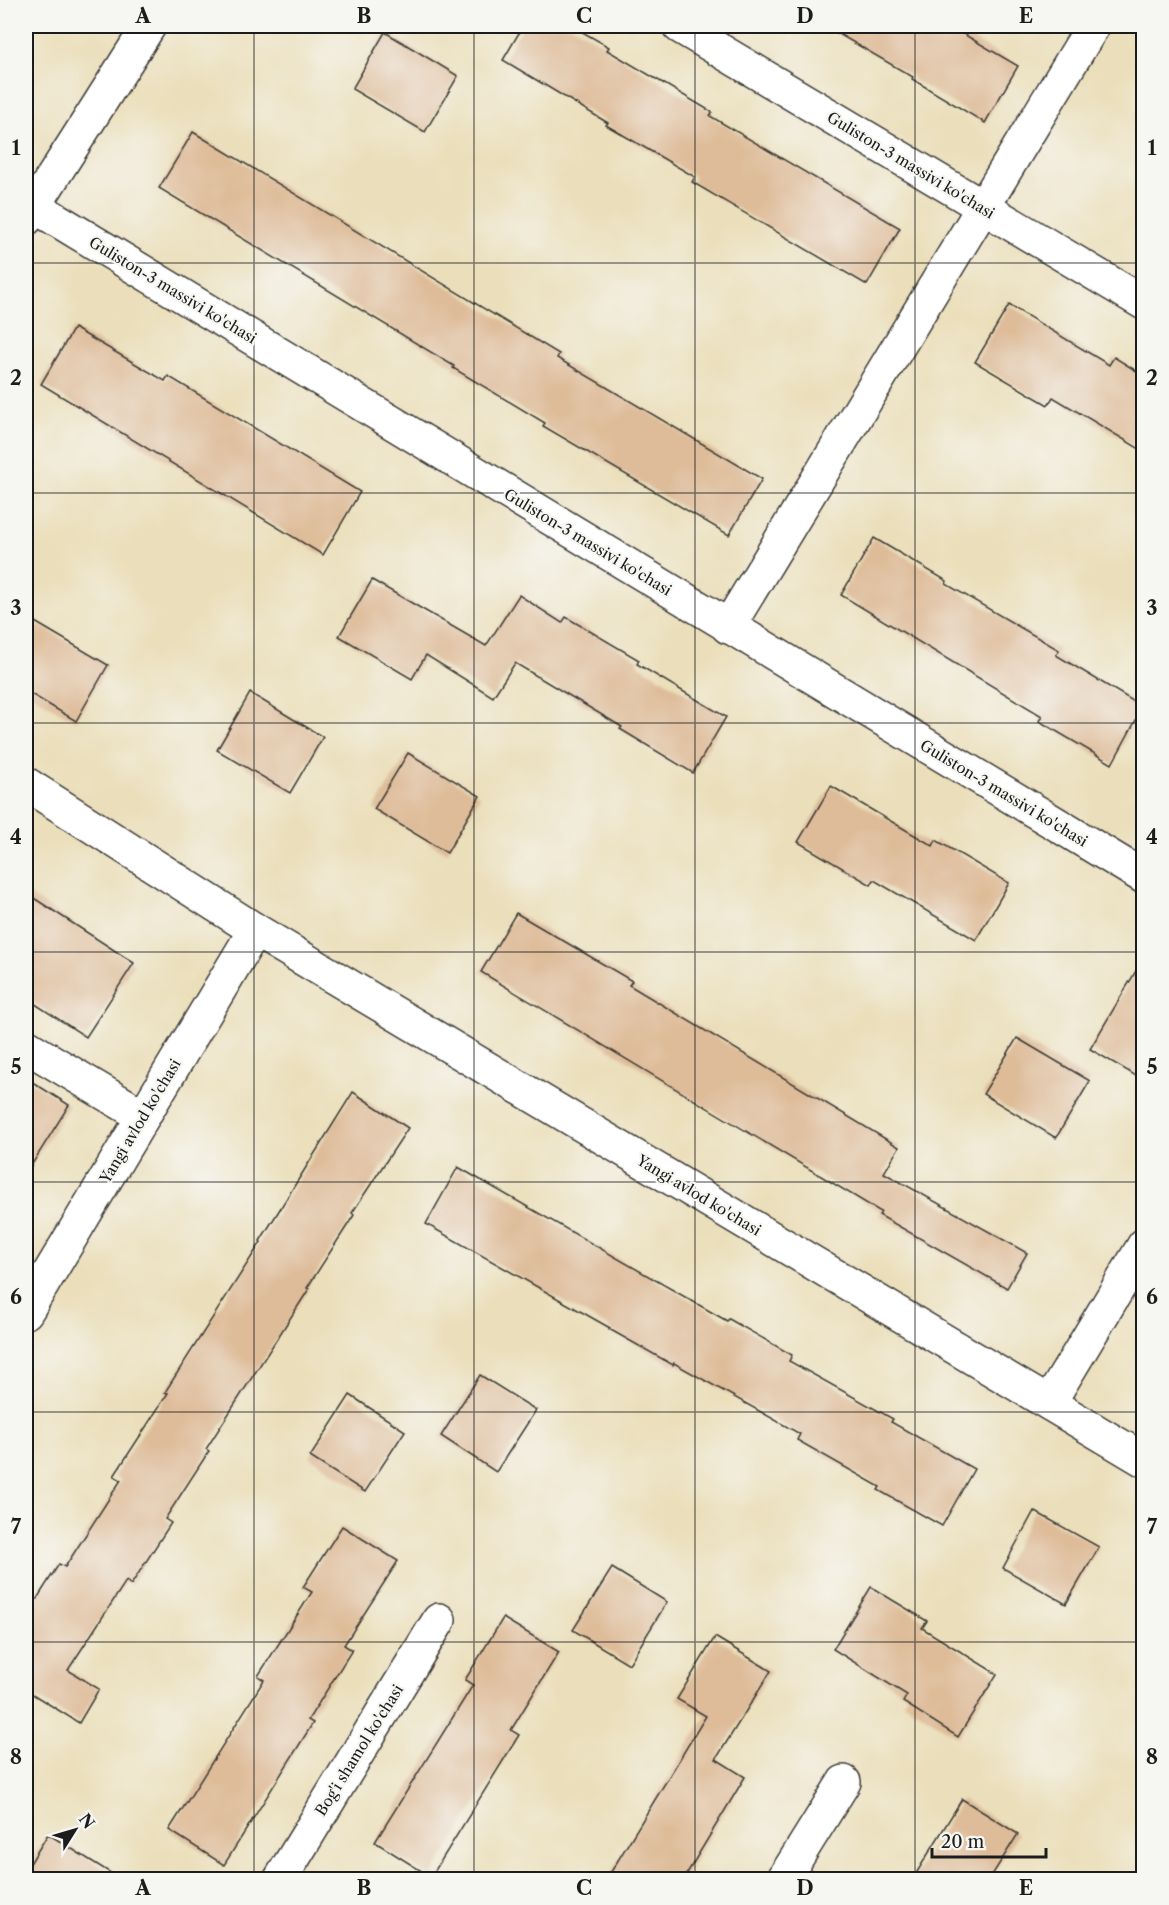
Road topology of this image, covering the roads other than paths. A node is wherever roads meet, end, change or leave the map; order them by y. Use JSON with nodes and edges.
{"nodes":[{"id":1,"x":148,"y":26,"type":"edge"},
{"id":2,"x":679,"y":26,"type":"edge"},
{"id":3,"x":1094,"y":26,"type":"edge"},
{"id":4,"x":984,"y":208,"type":"junction"},
{"id":5,"x":30,"y":212,"type":"edge"},
{"id":6,"x":1143,"y":303,"type":"edge"},
{"id":7,"x":728,"y":627,"type":"junction"},
{"id":8,"x":26,"y":784,"type":"edge"},
{"id":9,"x":1143,"y":877,"type":"edge"},
{"id":10,"x":255,"y":930,"type":"junction"},
{"id":11,"x":26,"y":1046,"type":"edge"},
{"id":12,"x":143,"y":1116,"type":"junction"},
{"id":13,"x":1143,"y":1245,"type":"edge"},
{"id":14,"x":26,"y":1312,"type":"edge"},
{"id":15,"x":1048,"y":1403,"type":"junction"},
{"id":16,"x":1143,"y":1460,"type":"edge"},
{"id":17,"x":439,"y":1620,"type":"dead end"},
{"id":18,"x":844,"y":1782,"type":"dead end"},
{"id":19,"x":280,"y":1880,"type":"edge"},
{"id":20,"x":783,"y":1880,"type":"edge"}],
"edges":[{"from":1,"to":5,"type":"street","name":"Guliston-3 massivi ko'chasi"},
{"from":2,"to":4,"type":"street","name":"Guliston-3 massivi ko'chasi"},
{"from":3,"to":4,"type":"street"},
{"from":4,"to":6,"type":"street","name":"Guliston-3 massivi ko'chasi"},
{"from":4,"to":7,"type":"street"},
{"from":5,"to":7,"type":"street","name":"Guliston-3 massivi ko'chasi"},
{"from":7,"to":9,"type":"street","name":"Guliston-3 massivi ko'chasi"},
{"from":8,"to":10,"type":"street","name":"Yangi avlod ko'chasi"},
{"from":10,"to":12,"type":"street","name":"Yangi avlod ko'chasi"},
{"from":10,"to":15,"type":"street","name":"Yangi avlod ko'chasi"},
{"from":11,"to":12,"type":"street"},
{"from":12,"to":14,"type":"street","name":"Yangi avlod ko'chasi"},
{"from":13,"to":15,"type":"street"},
{"from":15,"to":16,"type":"street","name":"Yangi avlod ko'chasi"},
{"from":17,"to":19,"type":"street","name":"Bog'i shamol ko'chasi"},
{"from":18,"to":20,"type":"street"}]}
